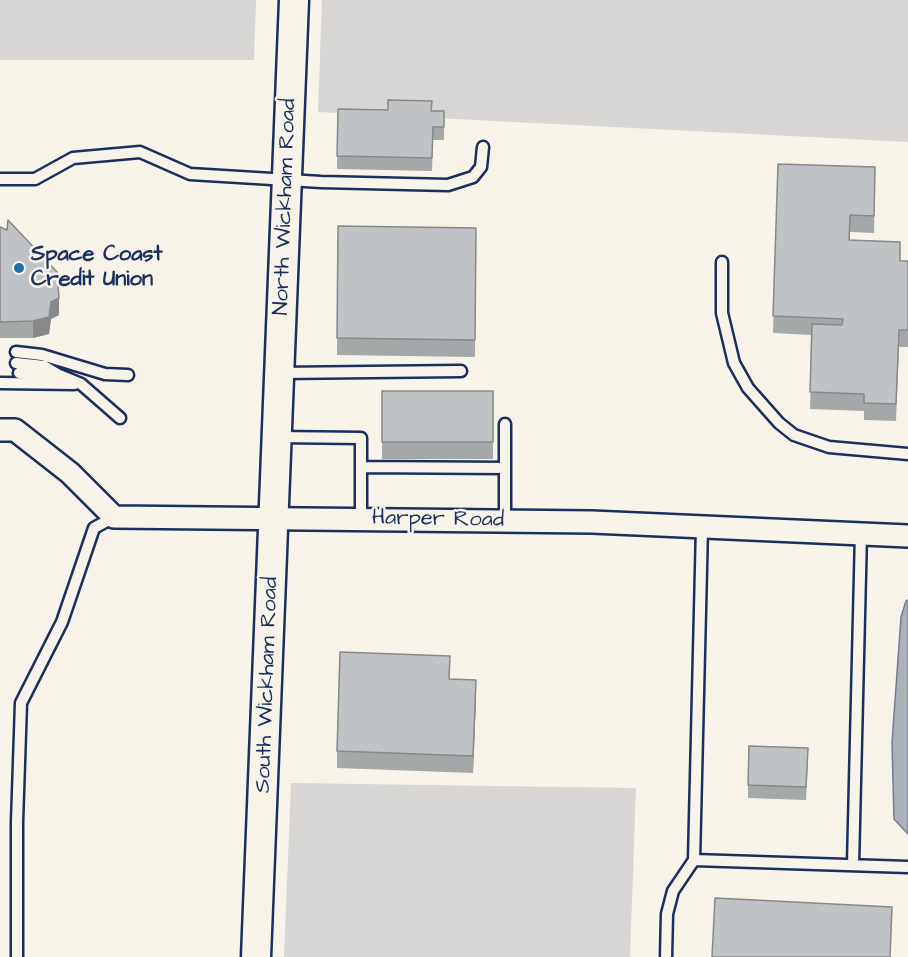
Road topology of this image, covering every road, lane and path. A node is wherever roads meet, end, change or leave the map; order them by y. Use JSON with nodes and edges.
{"nodes":[{"id":1,"x":294,"y":0,"type":"edge"},
{"id":2,"x":483,"y":147,"type":"dead end"},
{"id":3,"x":0,"y":179,"type":"edge"},
{"id":4,"x":287,"y":180,"type":"junction"},
{"id":5,"x":722,"y":262,"type":"dead end"},
{"id":6,"x":18,"y":349,"type":"dead end"},
{"id":7,"x":17,"y":368,"type":"dead end"},
{"id":8,"x":461,"y":371,"type":"dead end"},
{"id":9,"x":280,"y":373,"type":"junction"},
{"id":10,"x":128,"y":375,"type":"dead end"},
{"id":11,"x":0,"y":383,"type":"edge"},
{"id":12,"x":81,"y":384,"type":"junction"},
{"id":13,"x":120,"y":418,"type":"dead end"},
{"id":14,"x":505,"y":424,"type":"dead end"},
{"id":15,"x":278,"y":425,"type":"junction"},
{"id":16,"x":0,"y":430,"type":"edge"},
{"id":17,"x":908,"y":454,"type":"edge"},
{"id":18,"x":361,"y":468,"type":"junction"},
{"id":19,"x":505,"y":468,"type":"junction"},
{"id":20,"x":114,"y":517,"type":"junction"},
{"id":21,"x":275,"y":519,"type":"junction"},
{"id":22,"x":361,"y":519,"type":"junction"},
{"id":23,"x":505,"y":521,"type":"junction"},
{"id":24,"x":702,"y":526,"type":"junction"},
{"id":25,"x":861,"y":533,"type":"junction"},
{"id":26,"x":908,"y":536,"type":"edge"},
{"id":27,"x":694,"y":860,"type":"junction"},
{"id":28,"x":853,"y":864,"type":"junction"},
{"id":29,"x":908,"y":867,"type":"edge"},
{"id":30,"x":17,"y":957,"type":"edge"},
{"id":31,"x":256,"y":957,"type":"edge"},
{"id":32,"x":666,"y":957,"type":"edge"}],
"edges":[{"from":1,"to":4,"type":"main road","name":"North Wickham Road"},
{"from":2,"to":4,"type":"lane"},
{"from":3,"to":4,"type":"lane"},
{"from":4,"to":9,"type":"main road","name":"North Wickham Road"},
{"from":5,"to":17,"type":"lane"},
{"from":6,"to":10,"type":"lane"},
{"from":7,"to":12,"type":"lane"},
{"from":8,"to":9,"type":"lane"},
{"from":9,"to":15,"type":"main road","name":"North Wickham Road"},
{"from":11,"to":12,"type":"lane"},
{"from":12,"to":13,"type":"lane"},
{"from":14,"to":19,"type":"lane"},
{"from":15,"to":18,"type":"lane"},
{"from":15,"to":21,"type":"main road","name":"South Wickham Road"},
{"from":16,"to":20,"type":"street"},
{"from":18,"to":19,"type":"lane"},
{"from":18,"to":22,"type":"lane"},
{"from":19,"to":23,"type":"lane"},
{"from":20,"to":21,"type":"street","name":"Harper Road"},
{"from":20,"to":30,"type":"lane"},
{"from":21,"to":22,"type":"street","name":"Harper Road"},
{"from":21,"to":31,"type":"main road","name":"South Wickham Road"},
{"from":22,"to":23,"type":"street","name":"Harper Road"},
{"from":23,"to":24,"type":"street","name":"Harper Road"},
{"from":24,"to":25,"type":"street","name":"Harper Road"},
{"from":24,"to":27,"type":"lane"},
{"from":25,"to":26,"type":"street","name":"Harper Road"},
{"from":25,"to":28,"type":"lane"},
{"from":27,"to":28,"type":"lane"},
{"from":27,"to":32,"type":"lane"},
{"from":28,"to":29,"type":"lane"}]}
